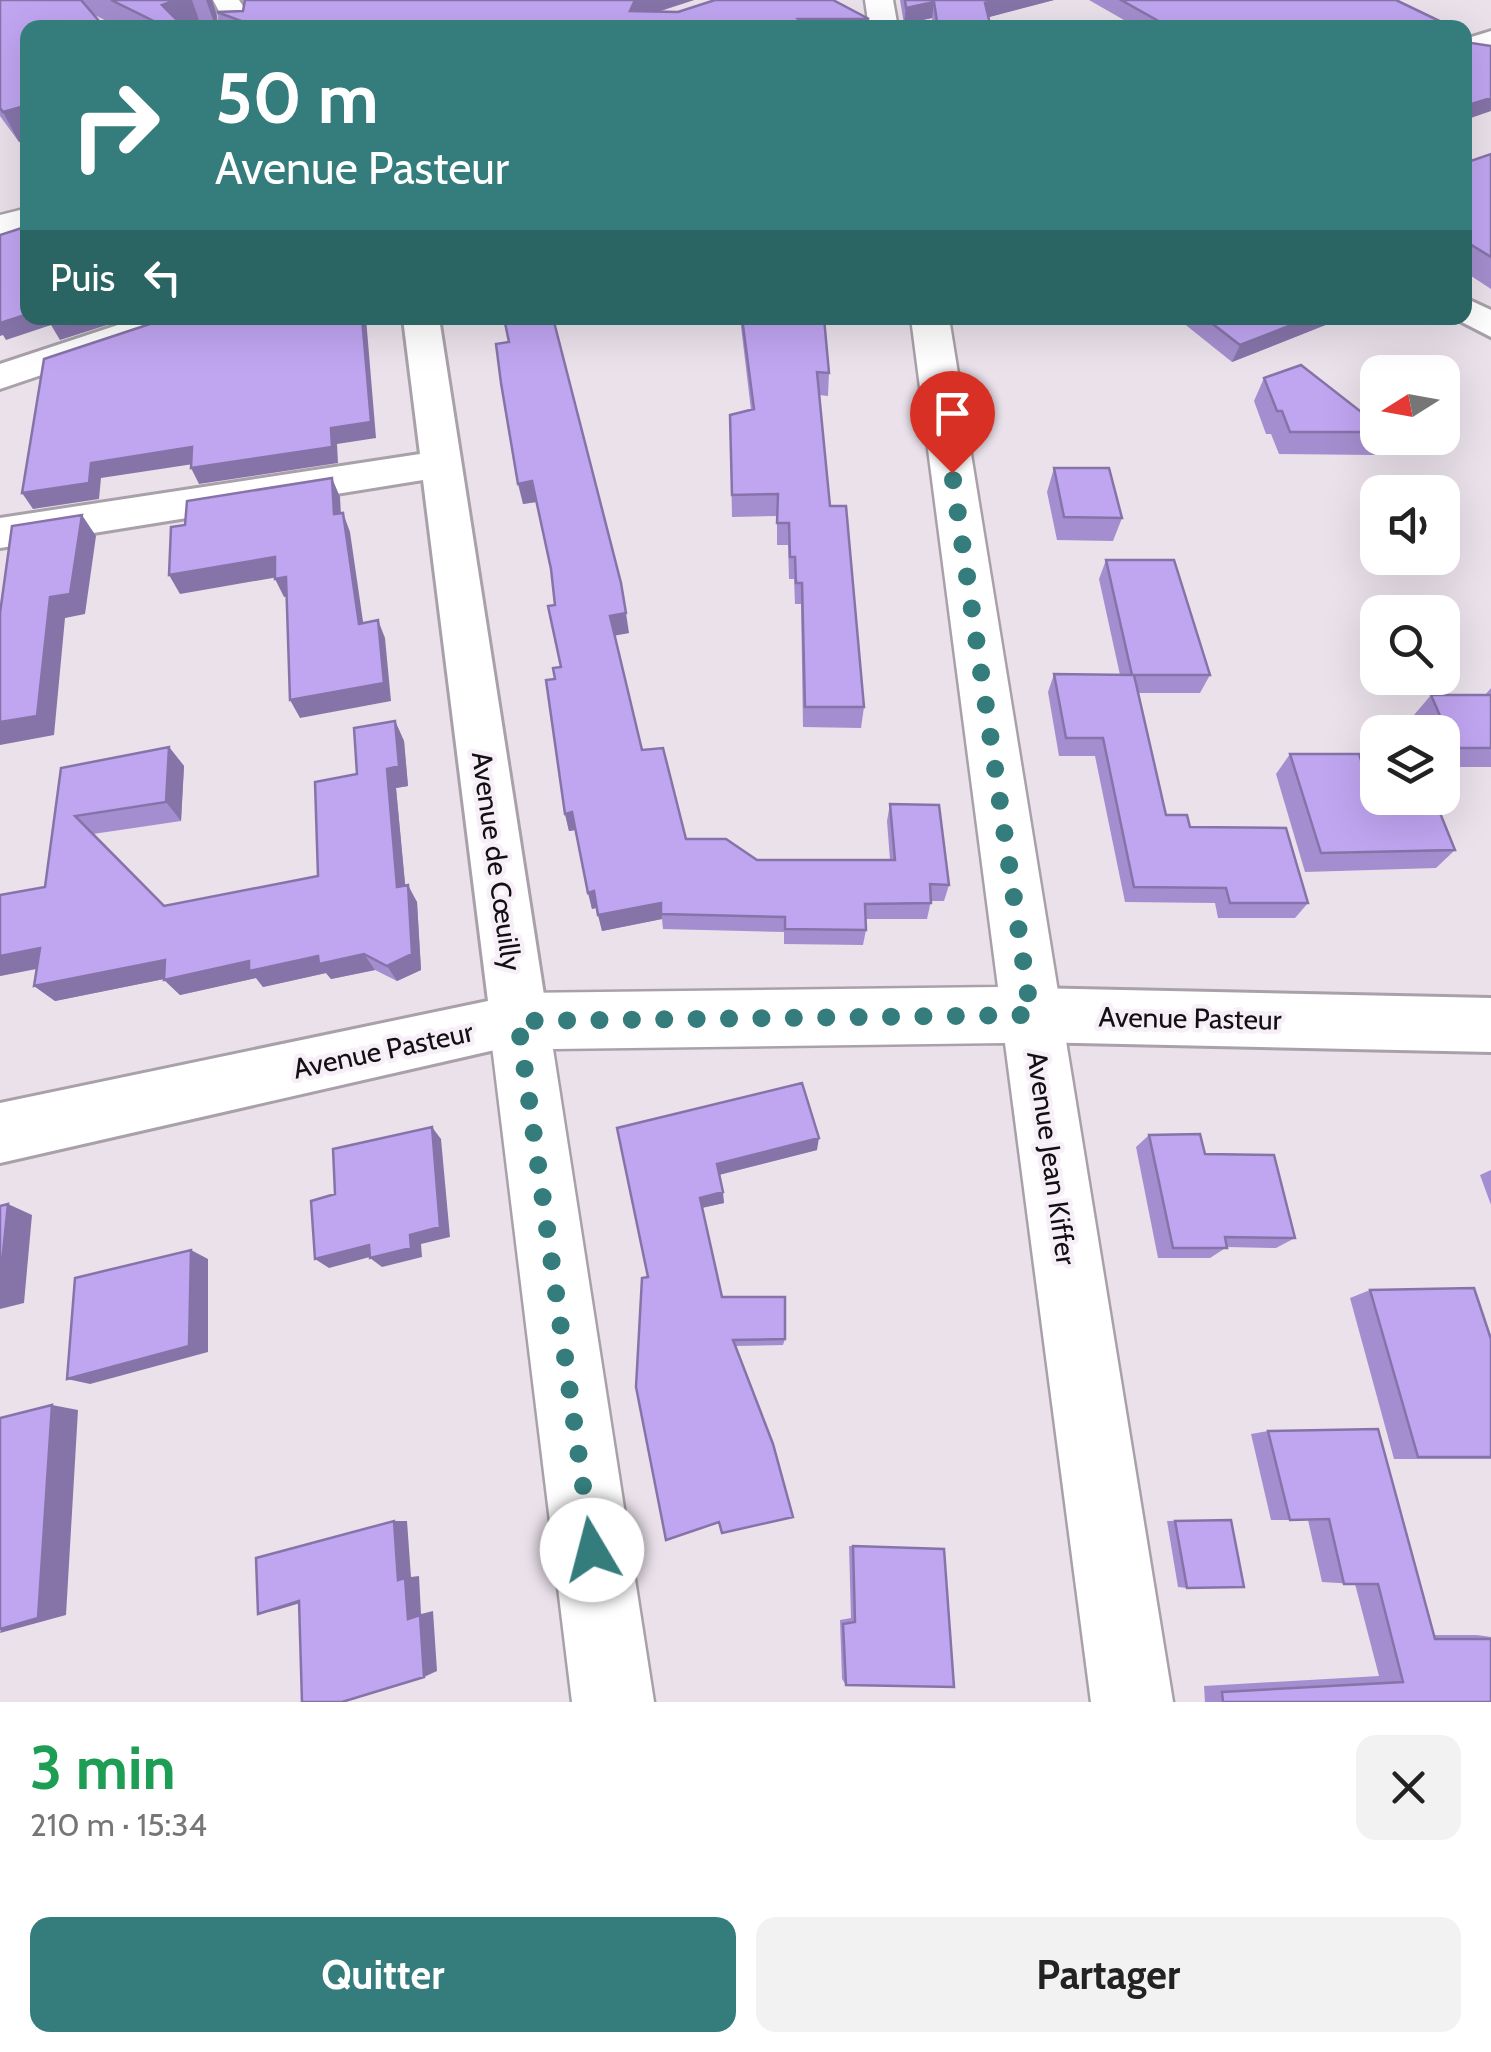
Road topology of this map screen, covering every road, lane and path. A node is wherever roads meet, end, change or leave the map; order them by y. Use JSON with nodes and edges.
{"nodes":[{"id":1,"x":152,"y":325,"type":"edge"},
{"id":2,"x":422,"y":325,"type":"edge"},
{"id":3,"x":931,"y":325,"type":"edge"},
{"id":4,"x":0,"y":377,"type":"edge"},
{"id":5,"x":442,"y":464,"type":"junction"},
{"id":6,"x":0,"y":534,"type":"edge"},
{"id":7,"x":1031,"y":1015,"type":"junction"},
{"id":8,"x":518,"y":1021,"type":"junction"},
{"id":9,"x":1491,"y":1025,"type":"edge"},
{"id":10,"x":0,"y":1132,"type":"edge"},
{"id":11,"x":613,"y":1702,"type":"edge"},
{"id":12,"x":1132,"y":1702,"type":"edge"}],
"edges":[{"from":1,"to":4,"type":"street"},
{"from":2,"to":5,"type":"street","name":"Avenue de Cœuilly"},
{"from":3,"to":7,"type":"street","name":"Avenue Jean Kiffer"},
{"from":5,"to":6,"type":"street"},
{"from":5,"to":8,"type":"street","name":"Avenue de Cœuilly"},
{"from":7,"to":8,"type":"street","name":"Avenue Pasteur"},
{"from":7,"to":9,"type":"street","name":"Avenue Pasteur"},
{"from":7,"to":12,"type":"street","name":"Avenue Jean Kiffer"},
{"from":8,"to":10,"type":"street","name":"Avenue Pasteur"},
{"from":8,"to":11,"type":"street","name":"Avenue de Cœuilly"}]}
